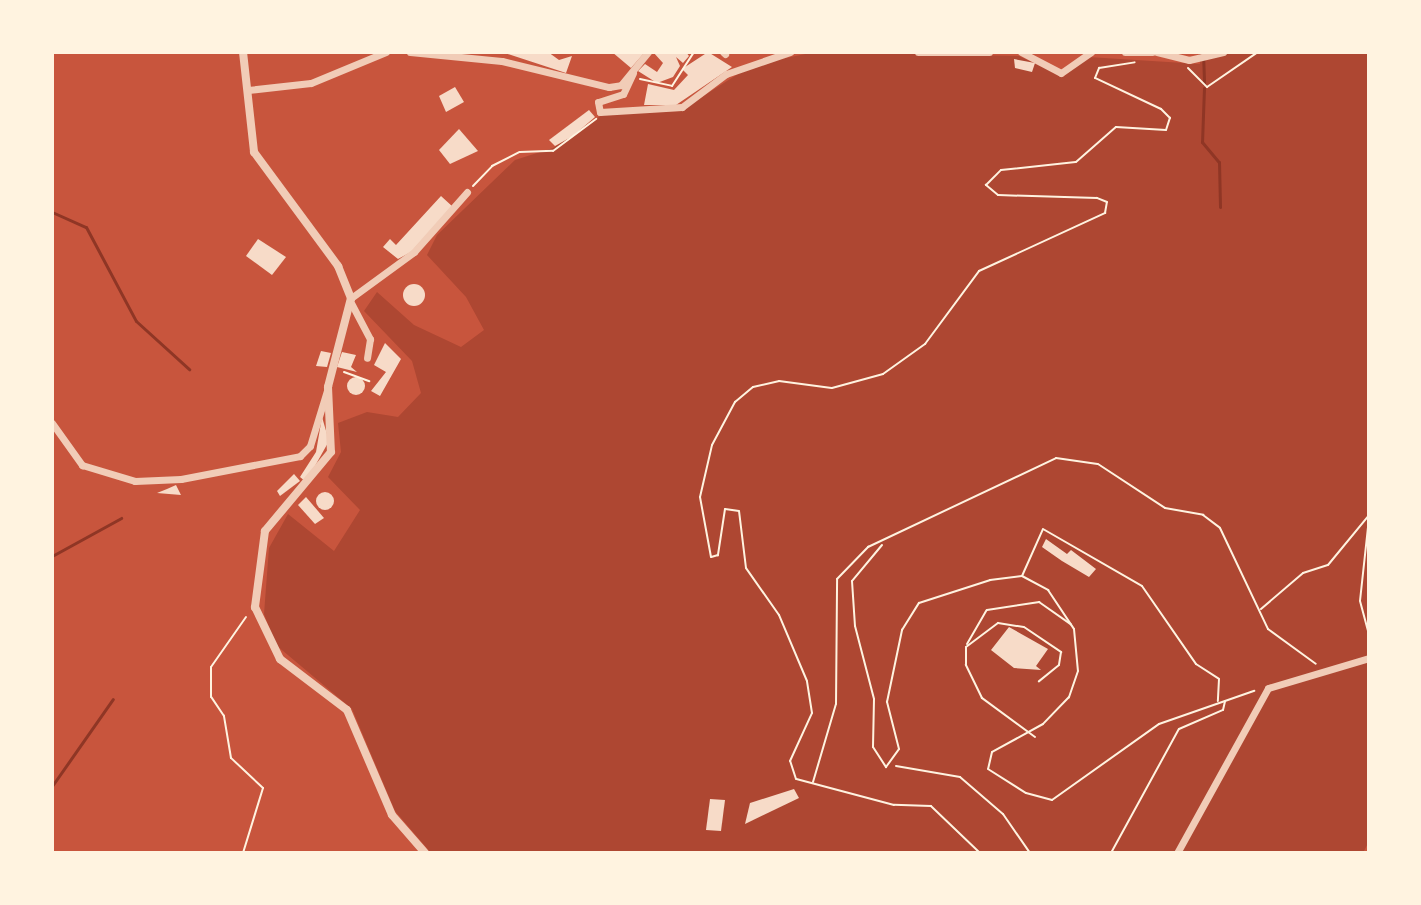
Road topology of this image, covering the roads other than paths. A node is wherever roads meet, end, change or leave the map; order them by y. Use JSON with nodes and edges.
{"nodes":[{"id":1,"x":243,"y":52,"type":"edge"},
{"id":2,"x":386,"y":52,"type":"edge"},
{"id":3,"x":410,"y":52,"type":"edge"},
{"id":4,"x":648,"y":52,"type":"edge"},
{"id":5,"x":790,"y":52,"type":"edge"},
{"id":6,"x":918,"y":52,"type":"edge"},
{"id":7,"x":989,"y":52,"type":"edge"},
{"id":8,"x":1021,"y":52,"type":"edge"},
{"id":9,"x":1090,"y":52,"type":"edge"},
{"id":10,"x":1125,"y":52,"type":"edge"},
{"id":11,"x":1154,"y":52,"type":"edge"},
{"id":12,"x":423,"y":53,"type":"edge"},
{"id":13,"x":1072,"y":55,"type":"edge"},
{"id":14,"x":1220,"y":55,"type":"edge"},
{"id":15,"x":634,"y":75,"type":"junction"},
{"id":16,"x":248,"y":90,"type":"junction"},
{"id":17,"x":467,"y":192,"type":"road end"},
{"id":18,"x":350,"y":300,"type":"junction"},
{"id":19,"x":367,"y":358,"type":"dead end"},
{"id":20,"x":329,"y":385,"type":"junction"},
{"id":21,"x":52,"y":423,"type":"edge"},
{"id":22,"x":1369,"y":658,"type":"edge"},
{"id":23,"x":425,"y":853,"type":"edge"},
{"id":24,"x":1177,"y":853,"type":"edge"}],
"edges":[{"from":1,"to":16,"type":"street"},
{"from":2,"to":16,"type":"street"},
{"from":3,"to":12,"type":"street"},
{"from":4,"to":15,"type":"street"},
{"from":5,"to":15,"type":"street"},
{"from":6,"to":7,"type":"street"},
{"from":8,"to":13,"type":"street"},
{"from":9,"to":13,"type":"street"},
{"from":10,"to":11,"type":"street"},
{"from":11,"to":14,"type":"street"},
{"from":12,"to":15,"type":"street"},
{"from":16,"to":18,"type":"street"},
{"from":17,"to":18,"type":"street"},
{"from":18,"to":19,"type":"street"},
{"from":18,"to":20,"type":"street"},
{"from":20,"to":21,"type":"street"},
{"from":20,"to":23,"type":"street"},
{"from":22,"to":24,"type":"street"}]}
